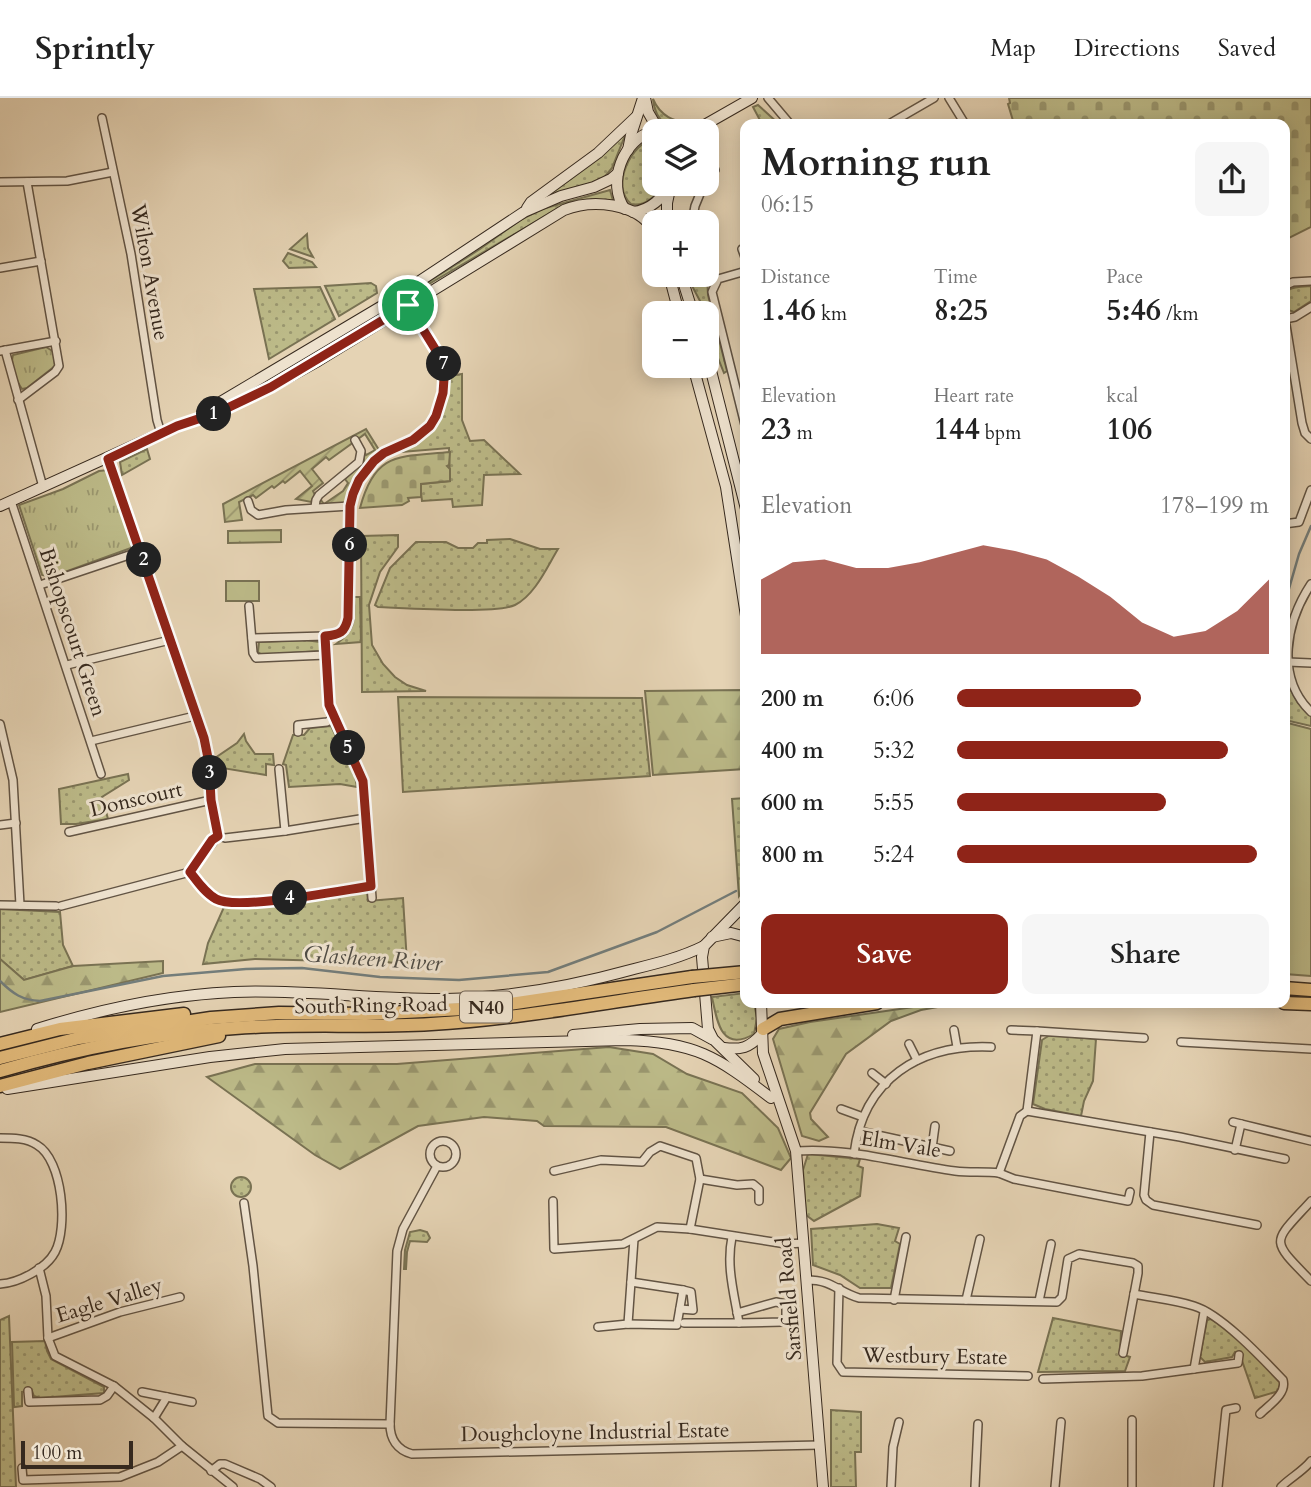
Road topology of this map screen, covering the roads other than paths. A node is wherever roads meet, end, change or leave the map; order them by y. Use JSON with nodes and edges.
{"nodes":[{"id":1,"x":644,"y":98,"type":"edge"},
{"id":2,"x":752,"y":98,"type":"edge"},
{"id":3,"x":768,"y":98,"type":"edge"},
{"id":4,"x":934,"y":98,"type":"edge"},
{"id":5,"x":949,"y":98,"type":"edge"},
{"id":6,"x":636,"y":117,"type":"junction"},
{"id":7,"x":102,"y":118,"type":"dead end"},
{"id":8,"x":651,"y":119,"type":"edge"},
{"id":9,"x":717,"y":119,"type":"edge"},
{"id":10,"x":786,"y":119,"type":"edge"},
{"id":11,"x":898,"y":119,"type":"edge"},
{"id":12,"x":962,"y":119,"type":"edge"},
{"id":13,"x":642,"y":137,"type":"edge"},
{"id":14,"x":628,"y":151,"type":"junction"},
{"id":15,"x":113,"y":172,"type":"junction"},
{"id":16,"x":618,"y":173,"type":"junction"},
{"id":17,"x":0,"y":182,"type":"edge"},
{"id":18,"x":27,"y":182,"type":"junction"},
{"id":19,"x":661,"y":196,"type":"edge"},
{"id":20,"x":629,"y":211,"type":"junction"},
{"id":21,"x":524,"y":212,"type":"junction"},
{"id":22,"x":642,"y":218,"type":"edge"},
{"id":23,"x":41,"y":261,"type":"junction"},
{"id":24,"x":0,"y":268,"type":"edge"},
{"id":25,"x":740,"y":273,"type":"edge"},
{"id":26,"x":719,"y":279,"type":"edge"},
{"id":27,"x":1311,"y":281,"type":"edge"},
{"id":28,"x":1290,"y":283,"type":"edge"},
{"id":29,"x":714,"y":287,"type":"edge"},
{"id":30,"x":408,"y":305,"type":"junction"},
{"id":31,"x":1311,"y":307,"type":"edge"},
{"id":32,"x":1290,"y":318,"type":"edge"},
{"id":33,"x":55,"y":341,"type":"junction"},
{"id":34,"x":1290,"y":350,"type":"edge"},
{"id":35,"x":2,"y":351,"type":"edge"},
{"id":36,"x":696,"y":378,"type":"edge"},
{"id":37,"x":713,"y":378,"type":"edge"},
{"id":38,"x":740,"y":384,"type":"edge"},
{"id":39,"x":734,"y":386,"type":"junction"},
{"id":40,"x":18,"y":400,"type":"junction"},
{"id":41,"x":740,"y":408,"type":"edge"},
{"id":42,"x":177,"y":426,"type":"junction"},
{"id":43,"x":161,"y":433,"type":"junction"},
{"id":44,"x":1311,"y":439,"type":"edge"},
{"id":45,"x":355,"y":440,"type":"dead end"},
{"id":46,"x":108,"y":459,"type":"junction"},
{"id":47,"x":740,"y":485,"type":"edge"},
{"id":48,"x":43,"y":487,"type":"junction"},
{"id":49,"x":1311,"y":490,"type":"edge"},
{"id":50,"x":11,"y":501,"type":"junction"},
{"id":51,"x":248,"y":501,"type":"dead end"},
{"id":52,"x":0,"y":506,"type":"edge"},
{"id":53,"x":350,"y":506,"type":"junction"},
{"id":54,"x":315,"y":507,"type":"junction"},
{"id":55,"x":1290,"y":524,"type":"edge"},
{"id":56,"x":141,"y":551,"type":"junction"},
{"id":57,"x":740,"y":578,"type":"edge"},
{"id":58,"x":1311,"y":584,"type":"edge"},
{"id":59,"x":40,"y":585,"type":"junction"},
{"id":60,"x":249,"y":606,"type":"dead end"},
{"id":61,"x":1290,"y":634,"type":"edge"},
{"id":62,"x":325,"y":636,"type":"junction"},
{"id":63,"x":253,"y":638,"type":"junction"},
{"id":64,"x":170,"y":640,"type":"junction"},
{"id":65,"x":326,"y":655,"type":"junction"},
{"id":66,"x":1290,"y":662,"type":"edge"},
{"id":67,"x":1311,"y":663,"type":"edge"},
{"id":68,"x":67,"y":665,"type":"junction"},
{"id":69,"x":1290,"y":676,"type":"edge"},
{"id":70,"x":1311,"y":712,"type":"edge"},
{"id":71,"x":195,"y":716,"type":"junction"},
{"id":72,"x":334,"y":718,"type":"junction"},
{"id":73,"x":0,"y":724,"type":"edge"},
{"id":74,"x":299,"y":728,"type":"dead end"},
{"id":75,"x":91,"y":741,"type":"junction"},
{"id":76,"x":279,"y":769,"type":"dead end"},
{"id":77,"x":101,"y":774,"type":"dead end"},
{"id":78,"x":211,"y":800,"type":"junction"},
{"id":79,"x":366,"y":818,"type":"junction"},
{"id":80,"x":16,"y":823,"type":"junction"},
{"id":81,"x":0,"y":825,"type":"edge"},
{"id":82,"x":285,"y":831,"type":"junction"},
{"id":83,"x":69,"y":832,"type":"dead end"},
{"id":84,"x":218,"y":836,"type":"junction"},
{"id":85,"x":190,"y":872,"type":"junction"},
{"id":86,"x":371,"y":886,"type":"junction"},
{"id":87,"x":372,"y":898,"type":"dead end"},
{"id":88,"x":0,"y":905,"type":"edge"},
{"id":89,"x":20,"y":905,"type":"junction"},
{"id":90,"x":740,"y":910,"type":"edge"},
{"id":91,"x":740,"y":935,"type":"edge"},
{"id":92,"x":712,"y":937,"type":"junction"},
{"id":93,"x":704,"y":946,"type":"junction"},
{"id":94,"x":740,"y":973,"type":"edge"},
{"id":95,"x":740,"y":986,"type":"edge"},
{"id":96,"x":1290,"y":988,"type":"edge"},
{"id":97,"x":1311,"y":990,"type":"edge"},
{"id":98,"x":1290,"y":1003,"type":"edge"},
{"id":99,"x":1311,"y":1004,"type":"edge"},
{"id":100,"x":761,"y":1008,"type":"edge"},
{"id":101,"x":847,"y":1008,"type":"edge"},
{"id":102,"x":279,"y":1013,"type":"junction"},
{"id":103,"x":303,"y":1025,"type":"junction"},
{"id":104,"x":1132,"y":1027,"type":"dead end"},
{"id":105,"x":954,"y":1030,"type":"dead end"},
{"id":106,"x":1011,"y":1030,"type":"dead end"},
{"id":107,"x":1037,"y":1031,"type":"junction"},
{"id":108,"x":762,"y":1032,"type":"junction"},
{"id":109,"x":1132,"y":1037,"type":"junction"},
{"id":110,"x":1144,"y":1038,"type":"dead end"},
{"id":111,"x":713,"y":1039,"type":"junction"},
{"id":112,"x":529,"y":1041,"type":"junction"},
{"id":113,"x":0,"y":1042,"type":"edge"},
{"id":114,"x":1181,"y":1042,"type":"dead end"},
{"id":115,"x":909,"y":1044,"type":"dead end"},
{"id":116,"x":991,"y":1047,"type":"dead end"},
{"id":117,"x":724,"y":1048,"type":"junction"},
{"id":118,"x":957,"y":1048,"type":"junction"},
{"id":119,"x":1311,"y":1049,"type":"edge"},
{"id":120,"x":0,"y":1058,"type":"edge"},
{"id":121,"x":917,"y":1060,"type":"junction"},
{"id":122,"x":0,"y":1071,"type":"edge"},
{"id":123,"x":872,"y":1073,"type":"dead end"},
{"id":124,"x":886,"y":1084,"type":"junction"},
{"id":125,"x":0,"y":1088,"type":"edge"},
{"id":126,"x":771,"y":1098,"type":"junction"},
{"id":127,"x":841,"y":1109,"type":"dead end"},
{"id":128,"x":782,"y":1111,"type":"junction"},
{"id":129,"x":1027,"y":1111,"type":"junction"},
{"id":130,"x":863,"y":1117,"type":"junction"},
{"id":131,"x":935,"y":1126,"type":"dead end"},
{"id":132,"x":859,"y":1130,"type":"junction"},
{"id":133,"x":1150,"y":1132,"type":"junction"},
{"id":134,"x":0,"y":1138,"type":"edge"},
{"id":135,"x":1311,"y":1141,"type":"edge"},
{"id":136,"x":932,"y":1148,"type":"junction"},
{"id":137,"x":1235,"y":1150,"type":"junction"},
{"id":138,"x":796,"y":1151,"type":"junction"},
{"id":139,"x":950,"y":1151,"type":"dead end"},
{"id":140,"x":854,"y":1154,"type":"junction"},
{"id":141,"x":1285,"y":1159,"type":"dead end"},
{"id":142,"x":437,"y":1166,"type":"dead end"},
{"id":143,"x":554,"y":1171,"type":"dead end"},
{"id":144,"x":999,"y":1173,"type":"junction"},
{"id":145,"x":700,"y":1179,"type":"junction"},
{"id":146,"x":1130,"y":1192,"type":"dead end"},
{"id":147,"x":1311,"y":1200,"type":"edge"},
{"id":148,"x":553,"y":1201,"type":"dead end"},
{"id":149,"x":759,"y":1201,"type":"dead end"},
{"id":150,"x":244,"y":1203,"type":"dead end"},
{"id":151,"x":1247,"y":1213,"type":"dead end"},
{"id":152,"x":1245,"y":1222,"type":"junction"},
{"id":153,"x":1257,"y":1225,"type":"dead end"},
{"id":154,"x":690,"y":1229,"type":"junction"},
{"id":155,"x":732,"y":1237,"type":"junction"},
{"id":156,"x":906,"y":1237,"type":"dead end"},
{"id":157,"x":634,"y":1239,"type":"junction"},
{"id":158,"x":980,"y":1239,"type":"dead end"},
{"id":159,"x":804,"y":1243,"type":"junction"},
{"id":160,"x":1051,"y":1244,"type":"dead end"},
{"id":161,"x":38,"y":1268,"type":"junction"},
{"id":162,"x":807,"y":1280,"type":"junction"},
{"id":163,"x":1311,"y":1281,"type":"edge"},
{"id":164,"x":631,"y":1282,"type":"junction"},
{"id":165,"x":0,"y":1284,"type":"edge"},
{"id":166,"x":839,"y":1288,"type":"junction"},
{"id":167,"x":683,"y":1290,"type":"junction"},
{"id":168,"x":1134,"y":1294,"type":"junction"},
{"id":169,"x":180,"y":1297,"type":"dead end"},
{"id":170,"x":894,"y":1300,"type":"junction"},
{"id":171,"x":966,"y":1300,"type":"junction"},
{"id":172,"x":1039,"y":1301,"type":"junction"},
{"id":173,"x":680,"y":1309,"type":"junction"},
{"id":174,"x":1204,"y":1312,"type":"junction"},
{"id":175,"x":737,"y":1313,"type":"junction"},
{"id":176,"x":684,"y":1323,"type":"dead end"},
{"id":177,"x":739,"y":1323,"type":"junction"},
{"id":178,"x":628,"y":1324,"type":"junction"},
{"id":179,"x":598,"y":1327,"type":"dead end"},
{"id":180,"x":48,"y":1338,"type":"junction"},
{"id":181,"x":1124,"y":1353,"type":"dead end"},
{"id":182,"x":1239,"y":1355,"type":"dead end"},
{"id":183,"x":1194,"y":1369,"type":"junction"},
{"id":184,"x":1028,"y":1376,"type":"dead end"},
{"id":185,"x":1044,"y":1379,"type":"dead end"},
{"id":186,"x":114,"y":1386,"type":"junction"},
{"id":187,"x":28,"y":1391,"type":"dead end"},
{"id":188,"x":142,"y":1392,"type":"dead end"},
{"id":189,"x":167,"y":1397,"type":"junction"},
{"id":190,"x":192,"y":1402,"type":"dead end"},
{"id":191,"x":1236,"y":1408,"type":"dead end"},
{"id":192,"x":1260,"y":1414,"type":"dead end"},
{"id":193,"x":154,"y":1418,"type":"junction"},
{"id":194,"x":1132,"y":1420,"type":"dead end"},
{"id":195,"x":899,"y":1422,"type":"dead end"},
{"id":196,"x":1061,"y":1422,"type":"dead end"},
{"id":197,"x":390,"y":1424,"type":"junction"},
{"id":198,"x":978,"y":1424,"type":"dead end"},
{"id":199,"x":820,"y":1445,"type":"junction"},
{"id":200,"x":182,"y":1446,"type":"junction"},
{"id":201,"x":1311,"y":1461,"type":"edge"},
{"id":202,"x":22,"y":1468,"type":"dead end"},
{"id":203,"x":211,"y":1471,"type":"junction"},
{"id":204,"x":1307,"y":1473,"type":"edge"},
{"id":205,"x":233,"y":1487,"type":"edge"},
{"id":206,"x":271,"y":1487,"type":"edge"},
{"id":207,"x":823,"y":1487,"type":"edge"},
{"id":208,"x":891,"y":1487,"type":"edge"},
{"id":209,"x":975,"y":1487,"type":"edge"},
{"id":210,"x":1055,"y":1487,"type":"edge"},
{"id":211,"x":1132,"y":1487,"type":"edge"},
{"id":212,"x":1218,"y":1487,"type":"edge"},
{"id":213,"x":1281,"y":1487,"type":"edge"}],
"edges":[{"from":1,"to":6,"type":"main road"},
{"from":1,"to":8,"type":"main road"},
{"from":2,"to":9,"type":"main road"},
{"from":3,"to":10,"type":"street"},
{"from":4,"to":11,"type":"street"},
{"from":5,"to":12,"type":"street"},
{"from":6,"to":14,"type":"main road"},
{"from":6,"to":21,"type":"main road"},
{"from":7,"to":15,"type":"street","name":"Wilton Avenue"},
{"from":13,"to":14,"type":"main road"},
{"from":14,"to":16,"type":"main road"},
{"from":15,"to":18,"type":"street"},
{"from":15,"to":43,"type":"street","name":"Wilton Avenue"},
{"from":16,"to":20,"type":"main road"},
{"from":16,"to":21,"type":"main road"},
{"from":17,"to":18,"type":"street"},
{"from":18,"to":23,"type":"street"},
{"from":19,"to":20,"type":"main road"},
{"from":20,"to":22,"type":"main road"},
{"from":20,"to":30,"type":"main road"},
{"from":21,"to":42,"type":"main road"},
{"from":23,"to":24,"type":"street"},
{"from":23,"to":33,"type":"street"},
{"from":25,"to":26,"type":"street"},
{"from":27,"to":28,"type":"street"},
{"from":29,"to":39,"type":"street"},
{"from":30,"to":42,"type":"main road"},
{"from":30,"to":53,"type":"street"},
{"from":31,"to":32,"type":"street"},
{"from":33,"to":35,"type":"street"},
{"from":33,"to":40,"type":"street"},
{"from":34,"to":44,"type":"street"},
{"from":35,"to":40,"type":"street"},
{"from":36,"to":57,"type":"main road"},
{"from":37,"to":47,"type":"main road"},
{"from":38,"to":39,"type":"street"},
{"from":39,"to":41,"type":"street"},
{"from":40,"to":48,"type":"street"},
{"from":42,"to":43,"type":"main road"},
{"from":43,"to":46,"type":"main road"},
{"from":45,"to":54,"type":"street"},
{"from":46,"to":48,"type":"main road"},
{"from":46,"to":56,"type":"street","name":"Donscourt"},
{"from":48,"to":50,"type":"main road"},
{"from":49,"to":55,"type":"street"},
{"from":50,"to":52,"type":"main road"},
{"from":50,"to":59,"type":"street","name":"Bishopscourt Green"},
{"from":51,"to":54,"type":"street"},
{"from":53,"to":54,"type":"street"},
{"from":53,"to":62,"type":"street"},
{"from":56,"to":59,"type":"street"},
{"from":56,"to":64,"type":"street","name":"Donscourt"},
{"from":58,"to":61,"type":"street"},
{"from":59,"to":68,"type":"street","name":"Bishopscourt Green"},
{"from":60,"to":63,"type":"street"},
{"from":62,"to":63,"type":"street"},
{"from":62,"to":65,"type":"street"},
{"from":63,"to":65,"type":"street"},
{"from":64,"to":68,"type":"street"},
{"from":64,"to":71,"type":"street","name":"Donscourt"},
{"from":65,"to":72,"type":"street"},
{"from":66,"to":67,"type":"street"},
{"from":68,"to":75,"type":"street","name":"Bishopscourt Green"},
{"from":69,"to":70,"type":"street"},
{"from":71,"to":75,"type":"street"},
{"from":71,"to":78,"type":"street","name":"Donscourt"},
{"from":72,"to":74,"type":"street"},
{"from":72,"to":79,"type":"street"},
{"from":73,"to":80,"type":"street"},
{"from":75,"to":77,"type":"street","name":"Bishopscourt Green"},
{"from":76,"to":82,"type":"street"},
{"from":78,"to":83,"type":"street","name":"Donscourt"},
{"from":78,"to":84,"type":"street","name":"Donscourt"},
{"from":79,"to":82,"type":"street"},
{"from":79,"to":86,"type":"street"},
{"from":80,"to":81,"type":"street"},
{"from":80,"to":89,"type":"street"},
{"from":82,"to":84,"type":"street"},
{"from":84,"to":85,"type":"street"},
{"from":85,"to":86,"type":"street"},
{"from":85,"to":89,"type":"street"},
{"from":86,"to":87,"type":"street"},
{"from":88,"to":89,"type":"street"},
{"from":90,"to":92,"type":"main road"},
{"from":91,"to":92,"type":"main road"},
{"from":92,"to":93,"type":"main road"},
{"from":93,"to":111,"type":"main road"},
{"from":93,"to":113,"type":"main road"},
{"from":94,"to":102,"type":"highway","name":"South Ring Road","number":"N40","bridge":true},
{"from":95,"to":103,"type":"highway","name":"South Ring Road","number":"N40","bridge":true},
{"from":96,"to":97,"type":"highway"},
{"from":98,"to":99,"type":"highway"},
{"from":100,"to":108,"type":"main road","name":"Sarsfield Road"},
{"from":101,"to":108,"type":"highway"},
{"from":102,"to":113,"type":"highway"},
{"from":102,"to":120,"type":"highway","name":"South Ring Road","number":"N40"},
{"from":103,"to":122,"type":"highway","name":"South Ring Road","number":"N40"},
{"from":103,"to":125,"type":"highway"},
{"from":104,"to":109,"type":"street"},
{"from":105,"to":118,"type":"street"},
{"from":106,"to":107,"type":"street"},
{"from":107,"to":109,"type":"street"},
{"from":107,"to":129,"type":"street"},
{"from":108,"to":117,"type":"main road"},
{"from":108,"to":128,"type":"main road","name":"Sarsfield Road"},
{"from":109,"to":110,"type":"street"},
{"from":111,"to":112,"type":"main road"},
{"from":111,"to":117,"type":"main road","name":"Sarsfield Road"},
{"from":112,"to":125,"type":"main road"},
{"from":112,"to":126,"type":"main road"},
{"from":114,"to":119,"type":"street"},
{"from":115,"to":121,"type":"street"},
{"from":116,"to":118,"type":"street"},
{"from":117,"to":126,"type":"main road","name":"Sarsfield Road"},
{"from":118,"to":121,"type":"street"},
{"from":121,"to":124,"type":"street"},
{"from":123,"to":124,"type":"street"},
{"from":124,"to":130,"type":"street"},
{"from":126,"to":128,"type":"main road","name":"Sarsfield Road"},
{"from":127,"to":130,"type":"street"},
{"from":128,"to":138,"type":"main road","name":"Sarsfield Road"},
{"from":129,"to":133,"type":"street"},
{"from":129,"to":144,"type":"street"},
{"from":130,"to":132,"type":"street"},
{"from":131,"to":136,"type":"street"},
{"from":132,"to":136,"type":"street"},
{"from":132,"to":140,"type":"street"},
{"from":133,"to":137,"type":"street"},
{"from":133,"to":152,"type":"street"},
{"from":134,"to":161,"type":"street"},
{"from":135,"to":137,"type":"street"},
{"from":136,"to":139,"type":"street"},
{"from":137,"to":141,"type":"street"},
{"from":138,"to":140,"type":"street","name":"Elm Vale"},
{"from":138,"to":159,"type":"main road","name":"Sarsfield Road"},
{"from":140,"to":144,"type":"street","name":"Elm Vale"},
{"from":142,"to":197,"type":"street"},
{"from":143,"to":145,"type":"street"},
{"from":144,"to":146,"type":"street","name":"Elm Vale"},
{"from":145,"to":149,"type":"street"},
{"from":145,"to":154,"type":"street"},
{"from":147,"to":163,"type":"street"},
{"from":148,"to":157,"type":"street"},
{"from":150,"to":197,"type":"street"},
{"from":151,"to":152,"type":"street"},
{"from":152,"to":153,"type":"street"},
{"from":154,"to":155,"type":"street"},
{"from":154,"to":157,"type":"street"},
{"from":155,"to":159,"type":"street"},
{"from":155,"to":175,"type":"street"},
{"from":156,"to":170,"type":"street"},
{"from":157,"to":164,"type":"street"},
{"from":158,"to":171,"type":"street"},
{"from":159,"to":162,"type":"main road","name":"Sarsfield Road"},
{"from":160,"to":172,"type":"street"},
{"from":161,"to":165,"type":"street"},
{"from":161,"to":180,"type":"street","name":"Eagle Valley"},
{"from":162,"to":166,"type":"street"},
{"from":162,"to":199,"type":"main road","name":"Sarsfield Road"},
{"from":164,"to":167,"type":"street"},
{"from":164,"to":178,"type":"street"},
{"from":166,"to":170,"type":"street"},
{"from":166,"to":184,"type":"street","name":"Westbury Estate"},
{"from":167,"to":173,"type":"street"},
{"from":167,"to":173,"type":"street"},
{"from":168,"to":172,"type":"street"},
{"from":168,"to":174,"type":"street"},
{"from":168,"to":181,"type":"street"},
{"from":169,"to":180,"type":"street","name":"Eagle Valley"},
{"from":170,"to":171,"type":"street"},
{"from":171,"to":172,"type":"street"},
{"from":173,"to":178,"type":"street"},
{"from":174,"to":183,"type":"street"},
{"from":174,"to":192,"type":"street"},
{"from":175,"to":177,"type":"street"},
{"from":175,"to":177,"type":"street"},
{"from":176,"to":177,"type":"street"},
{"from":178,"to":179,"type":"street"},
{"from":180,"to":186,"type":"street","name":"Eagle Valley"},
{"from":182,"to":183,"type":"street"},
{"from":183,"to":185,"type":"street"},
{"from":186,"to":187,"type":"street"},
{"from":186,"to":193,"type":"street","name":"Eagle Valley"},
{"from":188,"to":189,"type":"street"},
{"from":189,"to":190,"type":"street"},
{"from":189,"to":193,"type":"street"},
{"from":191,"to":212,"type":"street"},
{"from":193,"to":200,"type":"street","name":"Eagle Valley"},
{"from":194,"to":211,"type":"street"},
{"from":195,"to":208,"type":"street"},
{"from":196,"to":210,"type":"street"},
{"from":197,"to":199,"type":"street","name":"Doughcloyne Industrial Estate"},
{"from":198,"to":209,"type":"street"},
{"from":199,"to":207,"type":"main road","name":"Sarsfield Road"},
{"from":200,"to":202,"type":"street"},
{"from":200,"to":203,"type":"street","name":"Eagle Valley"},
{"from":201,"to":204,"type":"street"},
{"from":203,"to":205,"type":"street","name":"Eagle Valley"},
{"from":203,"to":206,"type":"street"},
{"from":204,"to":213,"type":"street"}]}
